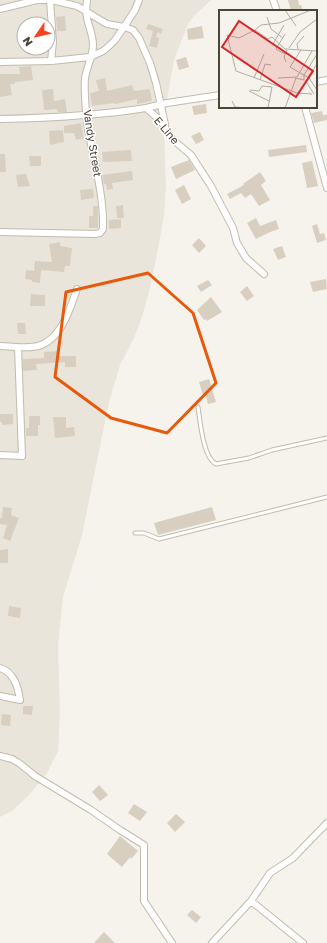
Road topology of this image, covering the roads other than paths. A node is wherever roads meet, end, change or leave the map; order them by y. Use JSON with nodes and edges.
{"nodes":[{"id":1,"x":46,"y":0,"type":"edge"},
{"id":2,"x":50,"y":0,"type":"edge"},
{"id":3,"x":87,"y":0,"type":"edge"},
{"id":4,"x":139,"y":0,"type":"edge"},
{"id":5,"x":274,"y":0,"type":"edge"},
{"id":6,"x":0,"y":9,"type":"edge"},
{"id":7,"x":277,"y":10,"type":"edge"},
{"id":8,"x":86,"y":11,"type":"junction"},
{"id":9,"x":124,"y":26,"type":"junction"},
{"id":10,"x":90,"y":57,"type":"junction"},
{"id":11,"x":51,"y":61,"type":"junction"},
{"id":12,"x":0,"y":62,"type":"edge"},
{"id":13,"x":327,"y":80,"type":"edge"},
{"id":14,"x":317,"y":82,"type":"edge"},
{"id":15,"x":219,"y":95,"type":"edge"},
{"id":16,"x":160,"y":104,"type":"junction"},
{"id":17,"x":146,"y":108,"type":"junction"},
{"id":18,"x":305,"y":108,"type":"edge"},
{"id":19,"x":87,"y":116,"type":"junction"},
{"id":20,"x":0,"y":118,"type":"edge"},
{"id":21,"x":166,"y":130,"type":"junction"},
{"id":22,"x":327,"y":188,"type":"edge"},
{"id":23,"x":0,"y":232,"type":"edge"},
{"id":24,"x":264,"y":274,"type":"dead end"},
{"id":25,"x":77,"y":289,"type":"dead end"},
{"id":26,"x":0,"y":346,"type":"edge"},
{"id":27,"x":18,"y":347,"type":"junction"},
{"id":28,"x":198,"y":407,"type":"dead end"},
{"id":29,"x":327,"y":438,"type":"edge"},
{"id":30,"x":0,"y":456,"type":"edge"},
{"id":31,"x":327,"y":497,"type":"edge"},
{"id":32,"x":135,"y":533,"type":"dead end"},
{"id":33,"x":0,"y":668,"type":"edge"},
{"id":34,"x":0,"y":696,"type":"edge"},
{"id":35,"x":0,"y":756,"type":"edge"},
{"id":36,"x":327,"y":823,"type":"edge"},
{"id":37,"x":251,"y":901,"type":"junction"},
{"id":38,"x":172,"y":943,"type":"edge"},
{"id":39,"x":212,"y":943,"type":"edge"},
{"id":40,"x":302,"y":943,"type":"edge"}],
"edges":[{"from":1,"to":6,"type":"street"},
{"from":2,"to":8,"type":"street"},
{"from":2,"to":11,"type":"street"},
{"from":3,"to":8,"type":"street","name":"Vandy Street"},
{"from":4,"to":9,"type":"street"},
{"from":5,"to":7,"type":"street"},
{"from":8,"to":9,"type":"street"},
{"from":8,"to":10,"type":"street","name":"Vandy Street"},
{"from":9,"to":10,"type":"street"},
{"from":9,"to":16,"type":"street"},
{"from":10,"to":11,"type":"street"},
{"from":10,"to":19,"type":"street","name":"Vandy Street"},
{"from":11,"to":12,"type":"street"},
{"from":13,"to":14,"type":"street"},
{"from":15,"to":16,"type":"street"},
{"from":16,"to":17,"type":"street"},
{"from":16,"to":21,"type":"street"},
{"from":17,"to":19,"type":"street","name":"E Line"},
{"from":17,"to":21,"type":"street","name":"E Line"},
{"from":18,"to":22,"type":"street"},
{"from":19,"to":20,"type":"street","name":"E Line"},
{"from":19,"to":23,"type":"street","name":"Vandy Street"},
{"from":21,"to":24,"type":"street","name":"E Line"},
{"from":25,"to":27,"type":"street"},
{"from":26,"to":27,"type":"street"},
{"from":27,"to":30,"type":"street"},
{"from":28,"to":29,"type":"lane"},
{"from":31,"to":32,"type":"lane"},
{"from":33,"to":34,"type":"street"},
{"from":35,"to":38,"type":"street"},
{"from":36,"to":37,"type":"street"},
{"from":37,"to":39,"type":"street"},
{"from":37,"to":40,"type":"street"}]}
